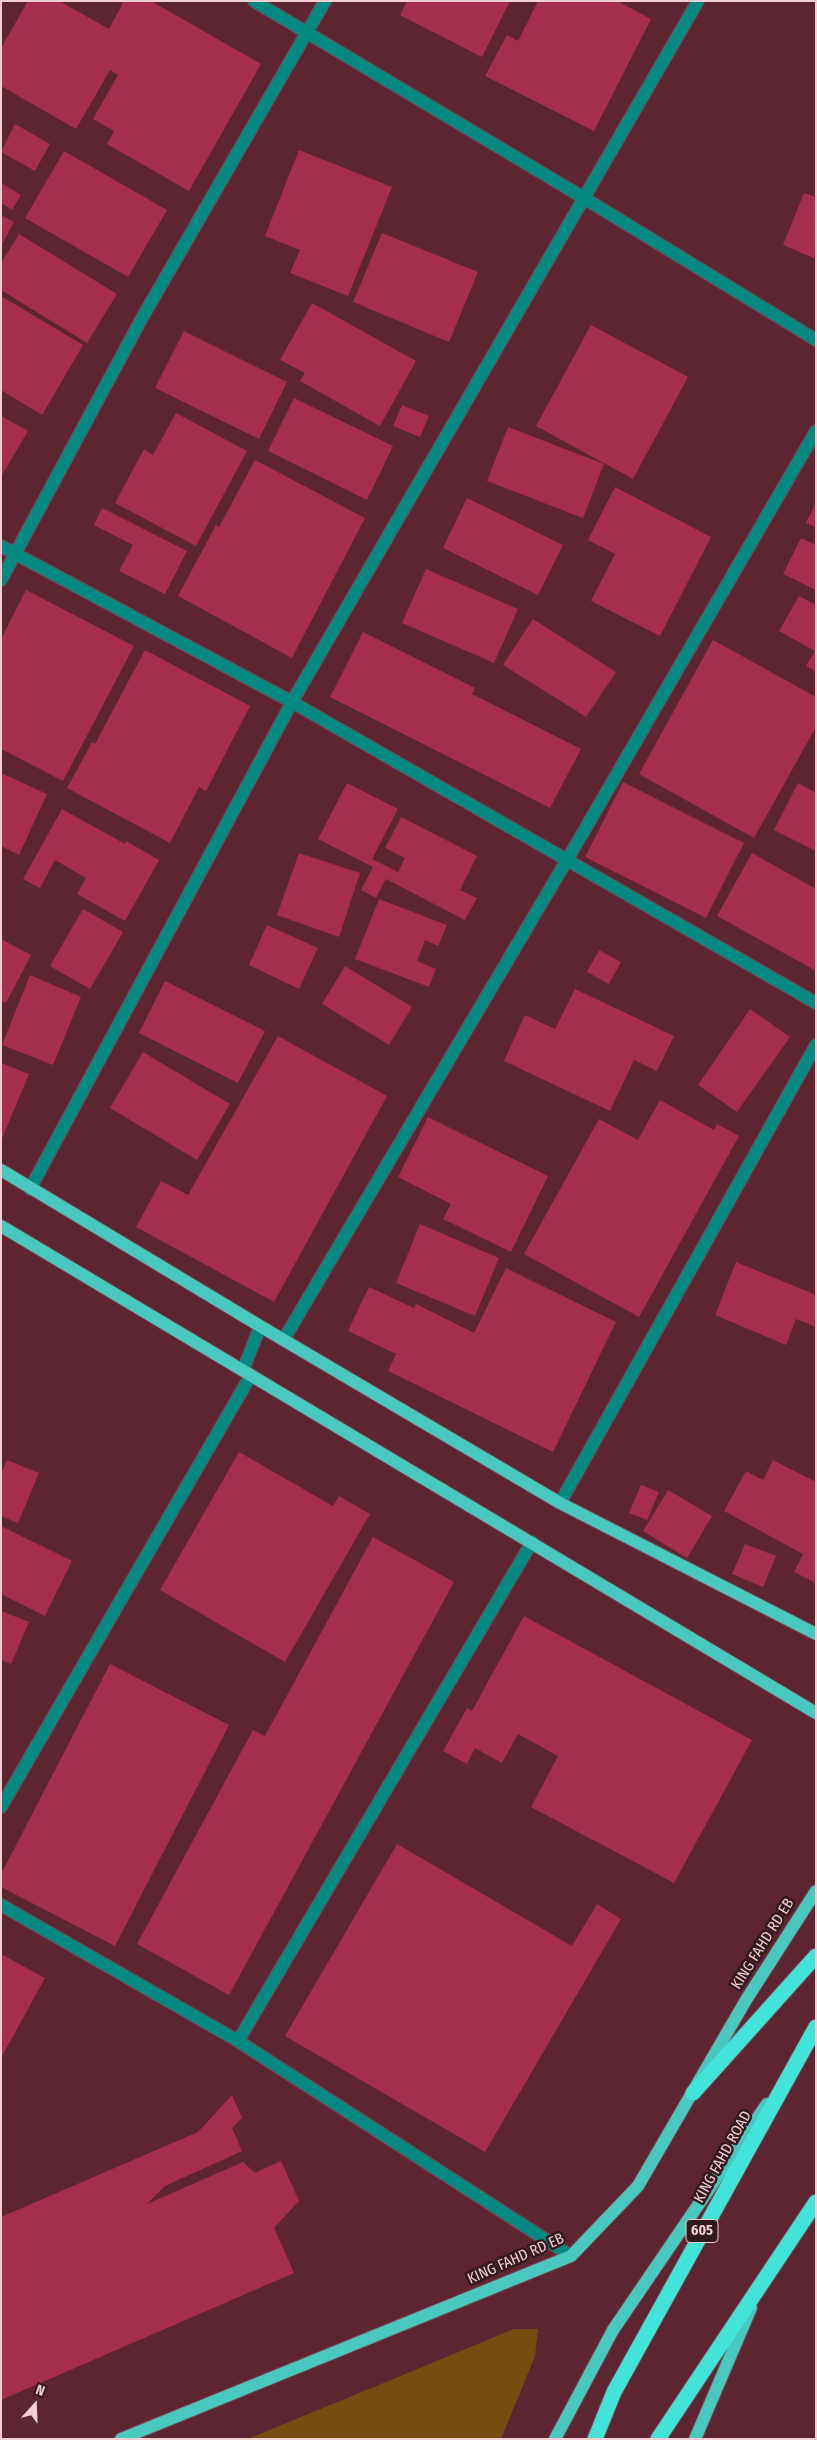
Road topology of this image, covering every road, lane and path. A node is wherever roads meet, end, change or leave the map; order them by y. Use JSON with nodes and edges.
{"nodes":[{"id":1,"x":254,"y":1,"type":"edge"},
{"id":2,"x":325,"y":1,"type":"edge"},
{"id":3,"x":698,"y":1,"type":"edge"},
{"id":4,"x":306,"y":32,"type":"junction"},
{"id":5,"x":584,"y":198,"type":"junction"},
{"id":6,"x":816,"y":340,"type":"edge"},
{"id":7,"x":816,"y":431,"type":"edge"},
{"id":8,"x":1,"y":546,"type":"edge"},
{"id":9,"x":15,"y":554,"type":"junction"},
{"id":10,"x":1,"y":580,"type":"edge"},
{"id":11,"x":292,"y":702,"type":"junction"},
{"id":12,"x":567,"y":860,"type":"junction"},
{"id":13,"x":816,"y":1003,"type":"edge"},
{"id":14,"x":816,"y":1045,"type":"edge"},
{"id":15,"x":1,"y":1170,"type":"edge"},
{"id":16,"x":30,"y":1189,"type":"junction"},
{"id":17,"x":1,"y":1226,"type":"edge"},
{"id":18,"x":265,"y":1329,"type":"junction"},
{"id":19,"x":284,"y":1339,"type":"junction"},
{"id":20,"x":247,"y":1372,"type":"junction"},
{"id":21,"x":560,"y":1503,"type":"junction"},
{"id":22,"x":532,"y":1542,"type":"junction"},
{"id":23,"x":816,"y":1634,"type":"edge"},
{"id":24,"x":816,"y":1713,"type":"edge"},
{"id":25,"x":1,"y":1807,"type":"edge"},
{"id":26,"x":816,"y":1891,"type":"edge"},
{"id":27,"x":1,"y":1905,"type":"edge"},
{"id":28,"x":816,"y":1956,"type":"edge"},
{"id":29,"x":816,"y":2027,"type":"edge"},
{"id":30,"x":238,"y":2041,"type":"junction"},
{"id":31,"x":796,"y":2060,"type":"junction"},
{"id":32,"x":693,"y":2093,"type":"junction"},
{"id":33,"x":816,"y":2202,"type":"edge"},
{"id":34,"x":571,"y":2256,"type":"junction"},
{"id":35,"x":764,"y":2276,"type":"junction"},
{"id":36,"x":121,"y":2439,"type":"edge"},
{"id":37,"x":555,"y":2439,"type":"edge"},
{"id":38,"x":595,"y":2439,"type":"edge"},
{"id":39,"x":658,"y":2439,"type":"edge"},
{"id":40,"x":695,"y":2439,"type":"edge"}],
"edges":[{"from":1,"to":4,"type":"street"},
{"from":2,"to":4,"type":"street"},
{"from":3,"to":5,"type":"street"},
{"from":4,"to":5,"type":"street"},
{"from":4,"to":9,"type":"street"},
{"from":5,"to":6,"type":"street"},
{"from":5,"to":11,"type":"street"},
{"from":7,"to":12,"type":"street"},
{"from":8,"to":9,"type":"street"},
{"from":9,"to":10,"type":"street"},
{"from":9,"to":11,"type":"street"},
{"from":11,"to":12,"type":"street"},
{"from":11,"to":16,"type":"street"},
{"from":12,"to":13,"type":"street"},
{"from":12,"to":19,"type":"street"},
{"from":14,"to":21,"type":"street"},
{"from":15,"to":16,"type":"main road"},
{"from":16,"to":18,"type":"main road"},
{"from":17,"to":20,"type":"main road"},
{"from":18,"to":19,"type":"main road"},
{"from":18,"to":20,"type":"street"},
{"from":19,"to":21,"type":"main road"},
{"from":20,"to":22,"type":"main road"},
{"from":20,"to":25,"type":"street"},
{"from":21,"to":23,"type":"main road"},
{"from":22,"to":24,"type":"main road"},
{"from":22,"to":30,"type":"street"},
{"from":26,"to":32,"type":"main road","name":"KING FAHD RD EB"},
{"from":27,"to":30,"type":"street"},
{"from":28,"to":32,"type":"highway"},
{"from":29,"to":31,"type":"highway","name":"KING FAHD ROAD","number":"605"},
{"from":30,"to":34,"type":"street"},
{"from":31,"to":37,"type":"main road"},
{"from":31,"to":38,"type":"highway","name":"KING FAHD ROAD","number":"605"},
{"from":32,"to":34,"type":"main road","name":"KING FAHD RD EB"},
{"from":33,"to":35,"type":"highway"},
{"from":34,"to":36,"type":"main road","name":"KING FAHD RD EB"},
{"from":35,"to":39,"type":"highway"},
{"from":35,"to":40,"type":"main road"}]}
